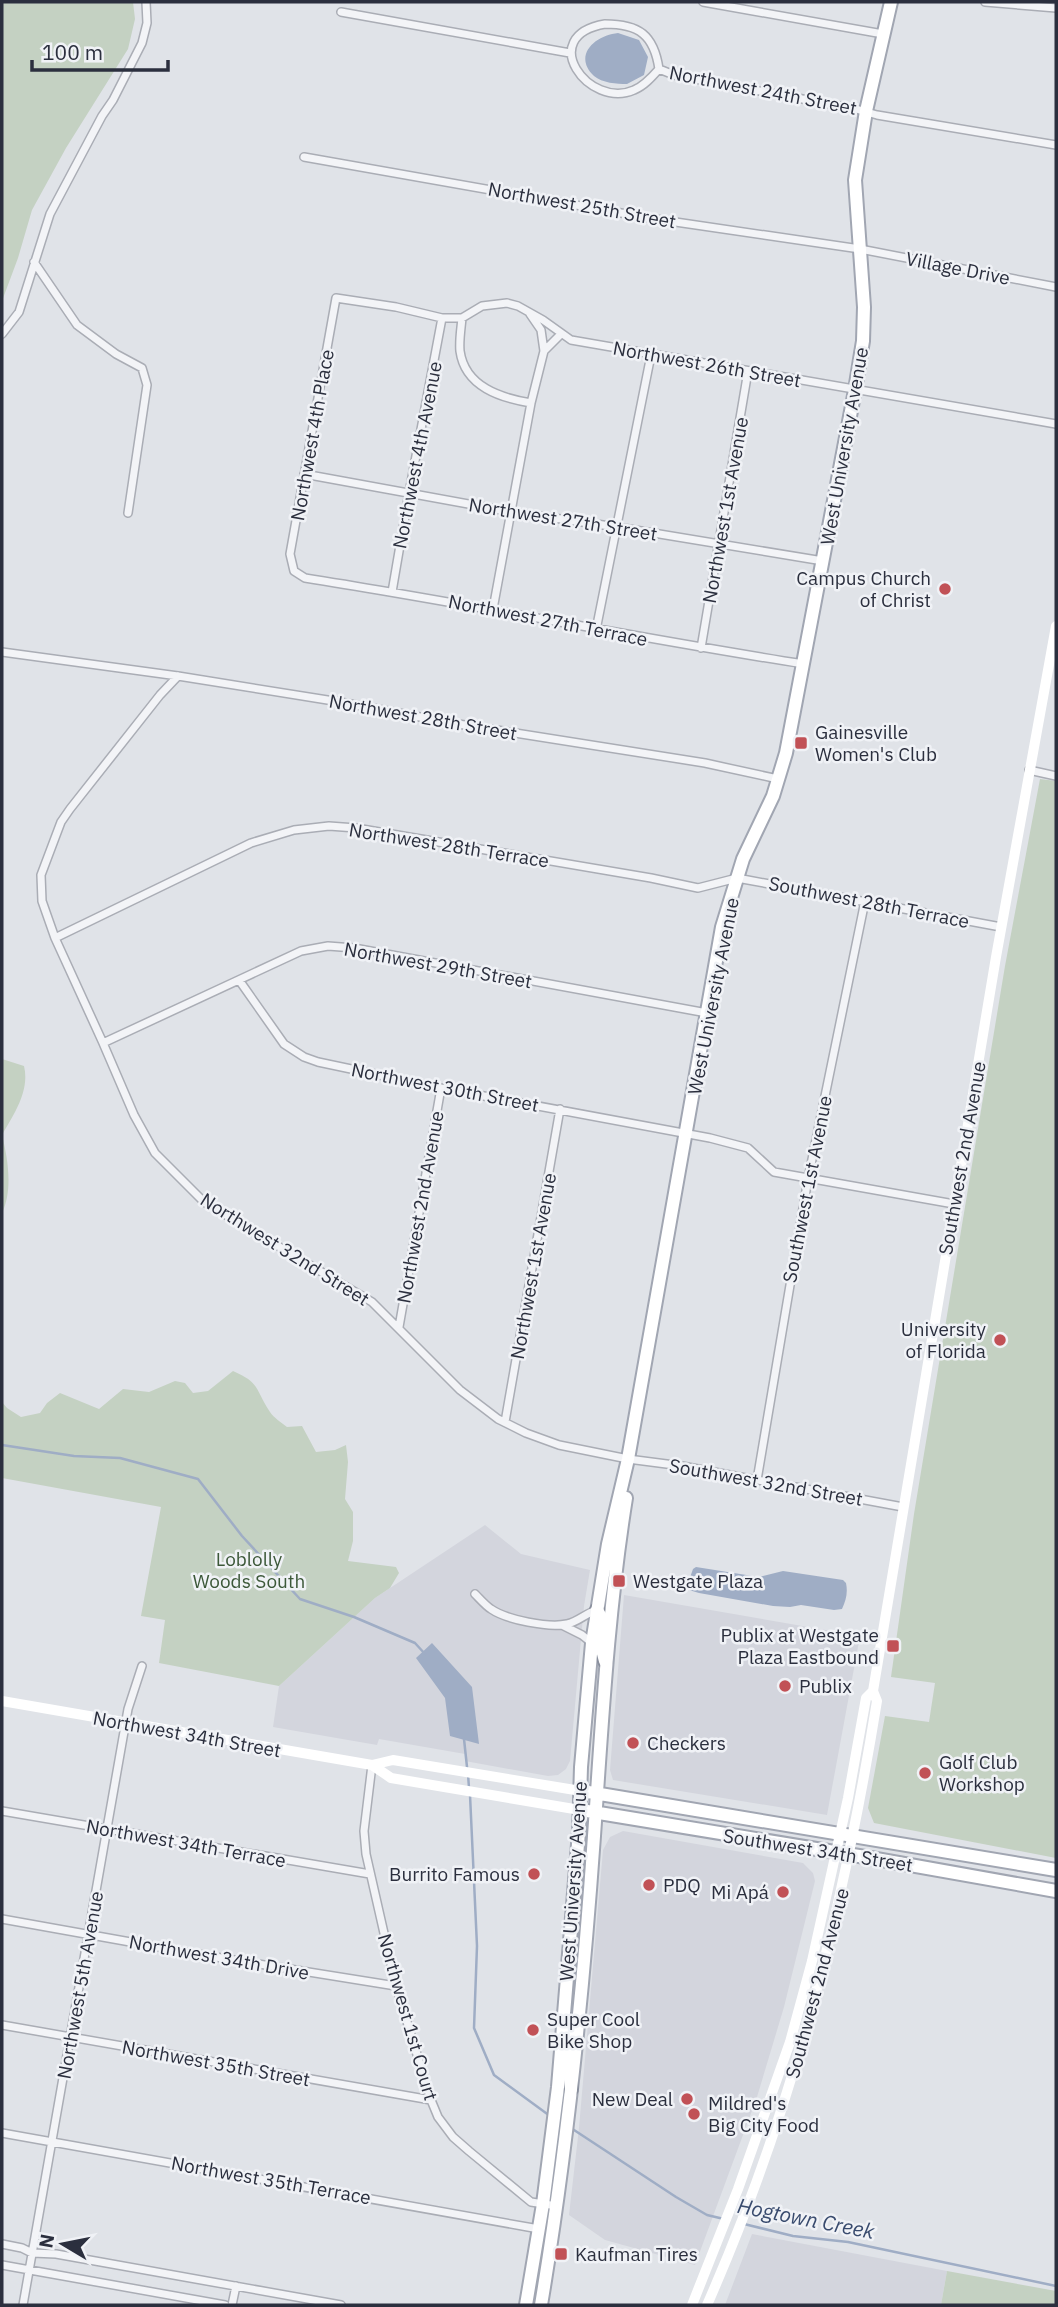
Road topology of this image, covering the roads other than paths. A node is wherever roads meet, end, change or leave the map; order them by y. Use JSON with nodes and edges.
{"nodes":[{"id":1,"x":146,"y":2,"type":"edge"},
{"id":2,"x":703,"y":2,"type":"edge"},
{"id":3,"x":891,"y":2,"type":"edge"},
{"id":4,"x":985,"y":2,"type":"edge"},
{"id":5,"x":1056,"y":8,"type":"edge"},
{"id":6,"x":341,"y":12,"type":"dead end"},
{"id":7,"x":883,"y":34,"type":"junction"},
{"id":8,"x":570,"y":52,"type":"junction"},
{"id":9,"x":659,"y":69,"type":"junction"},
{"id":10,"x":866,"y":111,"type":"junction"},
{"id":11,"x":1056,"y":145,"type":"edge"},
{"id":12,"x":304,"y":157,"type":"dead end"},
{"id":13,"x":860,"y":249,"type":"junction"},
{"id":14,"x":34,"y":262,"type":"junction"},
{"id":15,"x":1056,"y":287,"type":"edge"},
{"id":16,"x":336,"y":298,"type":"joint"},
{"id":17,"x":527,"y":311,"type":"junction"},
{"id":18,"x":442,"y":318,"type":"junction"},
{"id":19,"x":462,"y":318,"type":"junction"},
{"id":20,"x":2,"y":334,"type":"edge"},
{"id":21,"x":561,"y":334,"type":"junction"},
{"id":22,"x":544,"y":351,"type":"junction"},
{"id":23,"x":651,"y":355,"type":"junction"},
{"id":24,"x":748,"y":371,"type":"junction"},
{"id":25,"x":855,"y":390,"type":"junction"},
{"id":26,"x":531,"y":403,"type":"junction"},
{"id":27,"x":1056,"y":424,"type":"edge"},
{"id":28,"x":304,"y":474,"type":"junction"},
{"id":29,"x":408,"y":494,"type":"junction"},
{"id":30,"x":512,"y":512,"type":"junction"},
{"id":31,"x":128,"y":513,"type":"dead end"},
{"id":32,"x":617,"y":527,"type":"junction"},
{"id":33,"x":719,"y":544,"type":"junction"},
{"id":34,"x":823,"y":562,"type":"junction"},
{"id":35,"x":295,"y":571,"type":"joint"},
{"id":36,"x":392,"y":592,"type":"junction"},
{"id":37,"x":493,"y":610,"type":"junction"},
{"id":38,"x":1056,"y":626,"type":"edge"},
{"id":39,"x":596,"y":630,"type":"junction"},
{"id":40,"x":701,"y":648,"type":"junction"},
{"id":41,"x":2,"y":652,"type":"edge"},
{"id":42,"x":804,"y":664,"type":"junction"},
{"id":43,"x":178,"y":676,"type":"junction"},
{"id":44,"x":1029,"y":770,"type":"junction"},
{"id":45,"x":1056,"y":776,"type":"edge"},
{"id":46,"x":778,"y":779,"type":"junction"},
{"id":47,"x":737,"y":878,"type":"junction"},
{"id":48,"x":865,"y":901,"type":"junction"},
{"id":49,"x":1002,"y":927,"type":"junction"},
{"id":50,"x":55,"y":938,"type":"junction"},
{"id":51,"x":239,"y":980,"type":"junction"},
{"id":52,"x":707,"y":1013,"type":"junction"},
{"id":53,"x":103,"y":1043,"type":"junction"},
{"id":54,"x":441,"y":1088,"type":"junction"},
{"id":55,"x":560,"y":1109,"type":"junction"},
{"id":56,"x":687,"y":1133,"type":"junction"},
{"id":57,"x":808,"y":1179,"type":"junction"},
{"id":58,"x":954,"y":1204,"type":"junction"},
{"id":59,"x":399,"y":1327,"type":"junction"},
{"id":60,"x":505,"y":1422,"type":"junction"},
{"id":61,"x":628,"y":1459,"type":"junction"},
{"id":62,"x":757,"y":1479,"type":"junction"},
{"id":63,"x":903,"y":1507,"type":"junction"},
{"id":64,"x":475,"y":1594,"type":"dead end"},
{"id":65,"x":597,"y":1610,"type":"junction"},
{"id":66,"x":561,"y":1625,"type":"junction"},
{"id":67,"x":592,"y":1643,"type":"junction"},
{"id":68,"x":605,"y":1661,"type":"junction"},
{"id":69,"x":142,"y":1666,"type":"dead end"},
{"id":70,"x":873,"y":1691,"type":"junction"},
{"id":71,"x":2,"y":1701,"type":"edge"},
{"id":72,"x":126,"y":1723,"type":"junction"},
{"id":73,"x":372,"y":1765,"type":"junction"},
{"id":74,"x":580,"y":1791,"type":"junction"},
{"id":75,"x":596,"y":1794,"type":"junction"},
{"id":76,"x":580,"y":1810,"type":"junction"},
{"id":77,"x":2,"y":1811,"type":"edge"},
{"id":78,"x":595,"y":1813,"type":"junction"},
{"id":79,"x":108,"y":1830,"type":"junction"},
{"id":80,"x":840,"y":1834,"type":"junction"},
{"id":81,"x":854,"y":1836,"type":"junction"},
{"id":82,"x":836,"y":1852,"type":"junction"},
{"id":83,"x":850,"y":1854,"type":"junction"},
{"id":84,"x":1056,"y":1871,"type":"edge"},
{"id":85,"x":370,"y":1874,"type":"junction"},
{"id":86,"x":1056,"y":1891,"type":"edge"},
{"id":87,"x":2,"y":1919,"type":"edge"},
{"id":88,"x":89,"y":1934,"type":"junction"},
{"id":89,"x":396,"y":1986,"type":"junction"},
{"id":90,"x":2,"y":2025,"type":"edge"},
{"id":91,"x":71,"y":2038,"type":"junction"},
{"id":92,"x":564,"y":2088,"type":"junction"},
{"id":93,"x":431,"y":2100,"type":"junction"},
{"id":94,"x":2,"y":2133,"type":"edge"},
{"id":95,"x":52,"y":2142,"type":"junction"},
{"id":96,"x":750,"y":2154,"type":"junction"},
{"id":97,"x":765,"y":2158,"type":"junction"},
{"id":98,"x":550,"y":2205,"type":"junction"},
{"id":99,"x":540,"y":2229,"type":"junction"},
{"id":100,"x":2,"y":2244,"type":"edge"},
{"id":101,"x":32,"y":2253,"type":"junction"},
{"id":102,"x":2,"y":2265,"type":"edge"},
{"id":103,"x":29,"y":2269,"type":"junction"},
{"id":104,"x":236,"y":2286,"type":"junction"},
{"id":105,"x":23,"y":2305,"type":"edge"},
{"id":106,"x":225,"y":2305,"type":"edge"},
{"id":107,"x":232,"y":2305,"type":"edge"},
{"id":108,"x":341,"y":2305,"type":"edge"},
{"id":109,"x":526,"y":2305,"type":"edge"},
{"id":110,"x":541,"y":2305,"type":"edge"},
{"id":111,"x":692,"y":2305,"type":"edge"},
{"id":112,"x":707,"y":2305,"type":"edge"}],
"edges":[{"from":1,"to":14,"type":"street"},
{"from":2,"to":7,"type":"street"},
{"from":3,"to":7,"type":"main road","name":"West University Avenue"},
{"from":4,"to":5,"type":"street"},
{"from":6,"to":8,"type":"street"},
{"from":7,"to":10,"type":"main road","name":"West University Avenue"},
{"from":8,"to":9,"type":"street","name":"Northwest 24th Street"},
{"from":8,"to":9,"type":"street","name":"Northwest 24th Street"},
{"from":9,"to":10,"type":"street","name":"Northwest 24th Street"},
{"from":10,"to":11,"type":"street","name":"Northwest 24th Street"},
{"from":10,"to":13,"type":"main road","name":"West University Avenue"},
{"from":12,"to":13,"type":"street","name":"Northwest 25th Street"},
{"from":13,"to":15,"type":"street","name":"Village Drive"},
{"from":13,"to":25,"type":"main road","name":"West University Avenue"},
{"from":14,"to":20,"type":"street"},
{"from":14,"to":31,"type":"street"},
{"from":16,"to":18,"type":"street","name":"Northwest 26th Street"},
{"from":16,"to":28,"type":"street","name":"Northwest 4th Place"},
{"from":17,"to":19,"type":"street","name":"Northwest 26th Street"},
{"from":17,"to":21,"type":"street","name":"Northwest 26th Street"},
{"from":17,"to":22,"type":"street"},
{"from":18,"to":19,"type":"street","name":"Northwest 26th Street"},
{"from":18,"to":29,"type":"street","name":"Northwest 4th Avenue"},
{"from":19,"to":26,"type":"street"},
{"from":21,"to":22,"type":"street"},
{"from":21,"to":23,"type":"street","name":"Northwest 26th Street"},
{"from":22,"to":26,"type":"street"},
{"from":23,"to":24,"type":"street","name":"Northwest 26th Street"},
{"from":23,"to":32,"type":"street"},
{"from":24,"to":25,"type":"street","name":"Northwest 26th Street"},
{"from":24,"to":33,"type":"street","name":"Northwest 1st Avenue"},
{"from":25,"to":27,"type":"street","name":"Northwest 26th Street"},
{"from":25,"to":34,"type":"main road","name":"West University Avenue"},
{"from":26,"to":30,"type":"street"},
{"from":28,"to":29,"type":"street","name":"Northwest 27th Street"},
{"from":28,"to":35,"type":"street","name":"Northwest 4th Place"},
{"from":29,"to":30,"type":"street","name":"Northwest 27th Street"},
{"from":29,"to":36,"type":"street","name":"Northwest 4th Avenue"},
{"from":30,"to":32,"type":"street","name":"Northwest 27th Street"},
{"from":30,"to":37,"type":"street"},
{"from":32,"to":33,"type":"street","name":"Northwest 27th Street"},
{"from":32,"to":39,"type":"street"},
{"from":33,"to":34,"type":"street","name":"Northwest 27th Street"},
{"from":33,"to":40,"type":"street","name":"Northwest 1st Avenue"},
{"from":34,"to":42,"type":"main road","name":"West University Avenue"},
{"from":35,"to":36,"type":"street","name":"Northwest 27th Terrace"},
{"from":36,"to":37,"type":"street","name":"Northwest 27th Terrace"},
{"from":37,"to":39,"type":"street","name":"Northwest 27th Terrace"},
{"from":38,"to":44,"type":"main road","name":"Southwest 2nd Avenue"},
{"from":39,"to":40,"type":"street","name":"Northwest 27th Terrace"},
{"from":40,"to":42,"type":"street","name":"Northwest 27th Terrace"},
{"from":41,"to":43,"type":"street","name":"Northwest 28th Street"},
{"from":42,"to":46,"type":"main road","name":"West University Avenue"},
{"from":43,"to":46,"type":"street","name":"Northwest 28th Street"},
{"from":43,"to":50,"type":"street","name":"Northwest 32nd Street"},
{"from":44,"to":45,"type":"street"},
{"from":44,"to":49,"type":"main road","name":"Southwest 2nd Avenue"},
{"from":46,"to":47,"type":"main road","name":"West University Avenue"},
{"from":47,"to":48,"type":"street","name":"Southwest 28th Terrace"},
{"from":47,"to":50,"type":"street","name":"Northwest 28th Terrace"},
{"from":47,"to":52,"type":"main road","name":"West University Avenue"},
{"from":48,"to":49,"type":"street","name":"Southwest 28th Terrace"},
{"from":48,"to":57,"type":"street","name":"Southwest 1st Avenue"},
{"from":49,"to":58,"type":"main road","name":"Southwest 2nd Avenue"},
{"from":50,"to":53,"type":"street","name":"Northwest 32nd Street"},
{"from":51,"to":52,"type":"street","name":"Northwest 29th Street"},
{"from":51,"to":53,"type":"street","name":"Northwest 29th Street"},
{"from":51,"to":54,"type":"street","name":"Northwest 30th Street"},
{"from":52,"to":56,"type":"main road","name":"West University Avenue"},
{"from":53,"to":59,"type":"street","name":"Northwest 32nd Street"},
{"from":54,"to":55,"type":"street","name":"Northwest 30th Street"},
{"from":54,"to":59,"type":"street","name":"Northwest 2nd Avenue"},
{"from":55,"to":56,"type":"street","name":"Northwest 30th Street"},
{"from":55,"to":60,"type":"street","name":"Northwest 1st Avenue"},
{"from":56,"to":57,"type":"street","name":"Northwest 30th Street"},
{"from":56,"to":61,"type":"main road","name":"West University Avenue"},
{"from":57,"to":58,"type":"street","name":"Northwest 30th Street"},
{"from":57,"to":62,"type":"street","name":"Southwest 1st Avenue"},
{"from":58,"to":63,"type":"main road","name":"Southwest 2nd Avenue"},
{"from":59,"to":60,"type":"street","name":"Northwest 32nd Street"},
{"from":60,"to":61,"type":"street","name":"Northwest 32nd Street"},
{"from":61,"to":62,"type":"street","name":"Southwest 32nd Street"},
{"from":61,"to":65,"type":"main road","name":"West University Avenue"},
{"from":61,"to":68,"type":"main road","name":"West University Avenue"},
{"from":62,"to":63,"type":"street","name":"Southwest 32nd Street"},
{"from":63,"to":70,"type":"main road","name":"Southwest 2nd Avenue"},
{"from":64,"to":66,"type":"street"},
{"from":65,"to":66,"type":"street"},
{"from":65,"to":67,"type":"main road","name":"West University Avenue"},
{"from":65,"to":68,"type":"main road"},
{"from":66,"to":67,"type":"street"},
{"from":67,"to":74,"type":"main road","name":"West University Avenue"},
{"from":68,"to":75,"type":"main road","name":"West University Avenue"},
{"from":69,"to":72,"type":"street","name":"Northwest 5th Avenue"},
{"from":70,"to":80,"type":"main road","name":"Southwest 2nd Avenue"},
{"from":70,"to":81,"type":"main road","name":"Southwest 2nd Avenue"},
{"from":71,"to":72,"type":"main road","name":"Northwest 34th Street"},
{"from":72,"to":73,"type":"main road","name":"Northwest 34th Street"},
{"from":72,"to":79,"type":"street","name":"Northwest 5th Avenue"},
{"from":73,"to":74,"type":"main road","name":"Northwest 34th Street"},
{"from":73,"to":76,"type":"main road","name":"Northwest 34th Street"},
{"from":73,"to":85,"type":"street","name":"Northwest 1st Court"},
{"from":74,"to":75,"type":"main road","name":"Southwest 34th Street"},
{"from":74,"to":76,"type":"main road","name":"West University Avenue"},
{"from":75,"to":78,"type":"main road","name":"West University Avenue"},
{"from":75,"to":80,"type":"main road","name":"Southwest 34th Street"},
{"from":76,"to":78,"type":"main road","name":"Southwest 34th Street"},
{"from":76,"to":92,"type":"main road","name":"West University Avenue"},
{"from":77,"to":79,"type":"street","name":"Northwest 34th Terrace"},
{"from":78,"to":82,"type":"main road","name":"Southwest 34th Street"},
{"from":78,"to":92,"type":"main road","name":"West University Avenue"},
{"from":79,"to":85,"type":"street","name":"Northwest 34th Terrace"},
{"from":79,"to":88,"type":"street","name":"Northwest 5th Avenue"},
{"from":80,"to":81,"type":"main road","name":"Southwest 34th Street"},
{"from":80,"to":82,"type":"main road","name":"Southwest 2nd Avenue"},
{"from":81,"to":83,"type":"main road","name":"Southwest 2nd Avenue"},
{"from":81,"to":84,"type":"main road","name":"Southwest 34th Street"},
{"from":82,"to":83,"type":"main road","name":"Southwest 34th Street"},
{"from":82,"to":96,"type":"main road","name":"Southwest 2nd Avenue"},
{"from":83,"to":86,"type":"main road","name":"Southwest 34th Street"},
{"from":83,"to":97,"type":"main road","name":"Southwest 2nd Avenue"},
{"from":85,"to":89,"type":"street","name":"Northwest 1st Court"},
{"from":87,"to":88,"type":"street","name":"Northwest 34th Drive"},
{"from":88,"to":89,"type":"street","name":"Northwest 34th Drive"},
{"from":88,"to":91,"type":"street","name":"Northwest 5th Avenue"},
{"from":89,"to":93,"type":"street","name":"Northwest 1st Court"},
{"from":90,"to":91,"type":"street","name":"Northwest 35th Street"},
{"from":91,"to":93,"type":"street","name":"Northwest 35th Street"},
{"from":91,"to":95,"type":"street","name":"Northwest 5th Avenue"},
{"from":92,"to":98,"type":"main road","name":"West University Avenue"},
{"from":92,"to":98,"type":"main road","name":"West University Avenue"},
{"from":93,"to":98,"type":"street","name":"Northwest 1st Court"},
{"from":94,"to":95,"type":"street","name":"Northwest 35th Terrace"},
{"from":95,"to":99,"type":"street","name":"Northwest 35th Terrace"},
{"from":95,"to":101,"type":"street","name":"Northwest 5th Avenue"},
{"from":96,"to":97,"type":"main road"},
{"from":96,"to":111,"type":"main road","name":"Southwest 2nd Avenue"},
{"from":97,"to":112,"type":"main road","name":"Southwest 2nd Avenue"},
{"from":98,"to":99,"type":"main road","name":"West University Avenue"},
{"from":98,"to":110,"type":"main road","name":"West University Avenue"},
{"from":99,"to":109,"type":"main road","name":"West University Avenue"},
{"from":100,"to":101,"type":"street"},
{"from":101,"to":103,"type":"street","name":"Northwest 5th Avenue"},
{"from":101,"to":104,"type":"street"},
{"from":102,"to":103,"type":"street"},
{"from":103,"to":105,"type":"street","name":"Northwest 5th Avenue"},
{"from":103,"to":106,"type":"street"},
{"from":104,"to":107,"type":"street"},
{"from":104,"to":108,"type":"street"}]}
